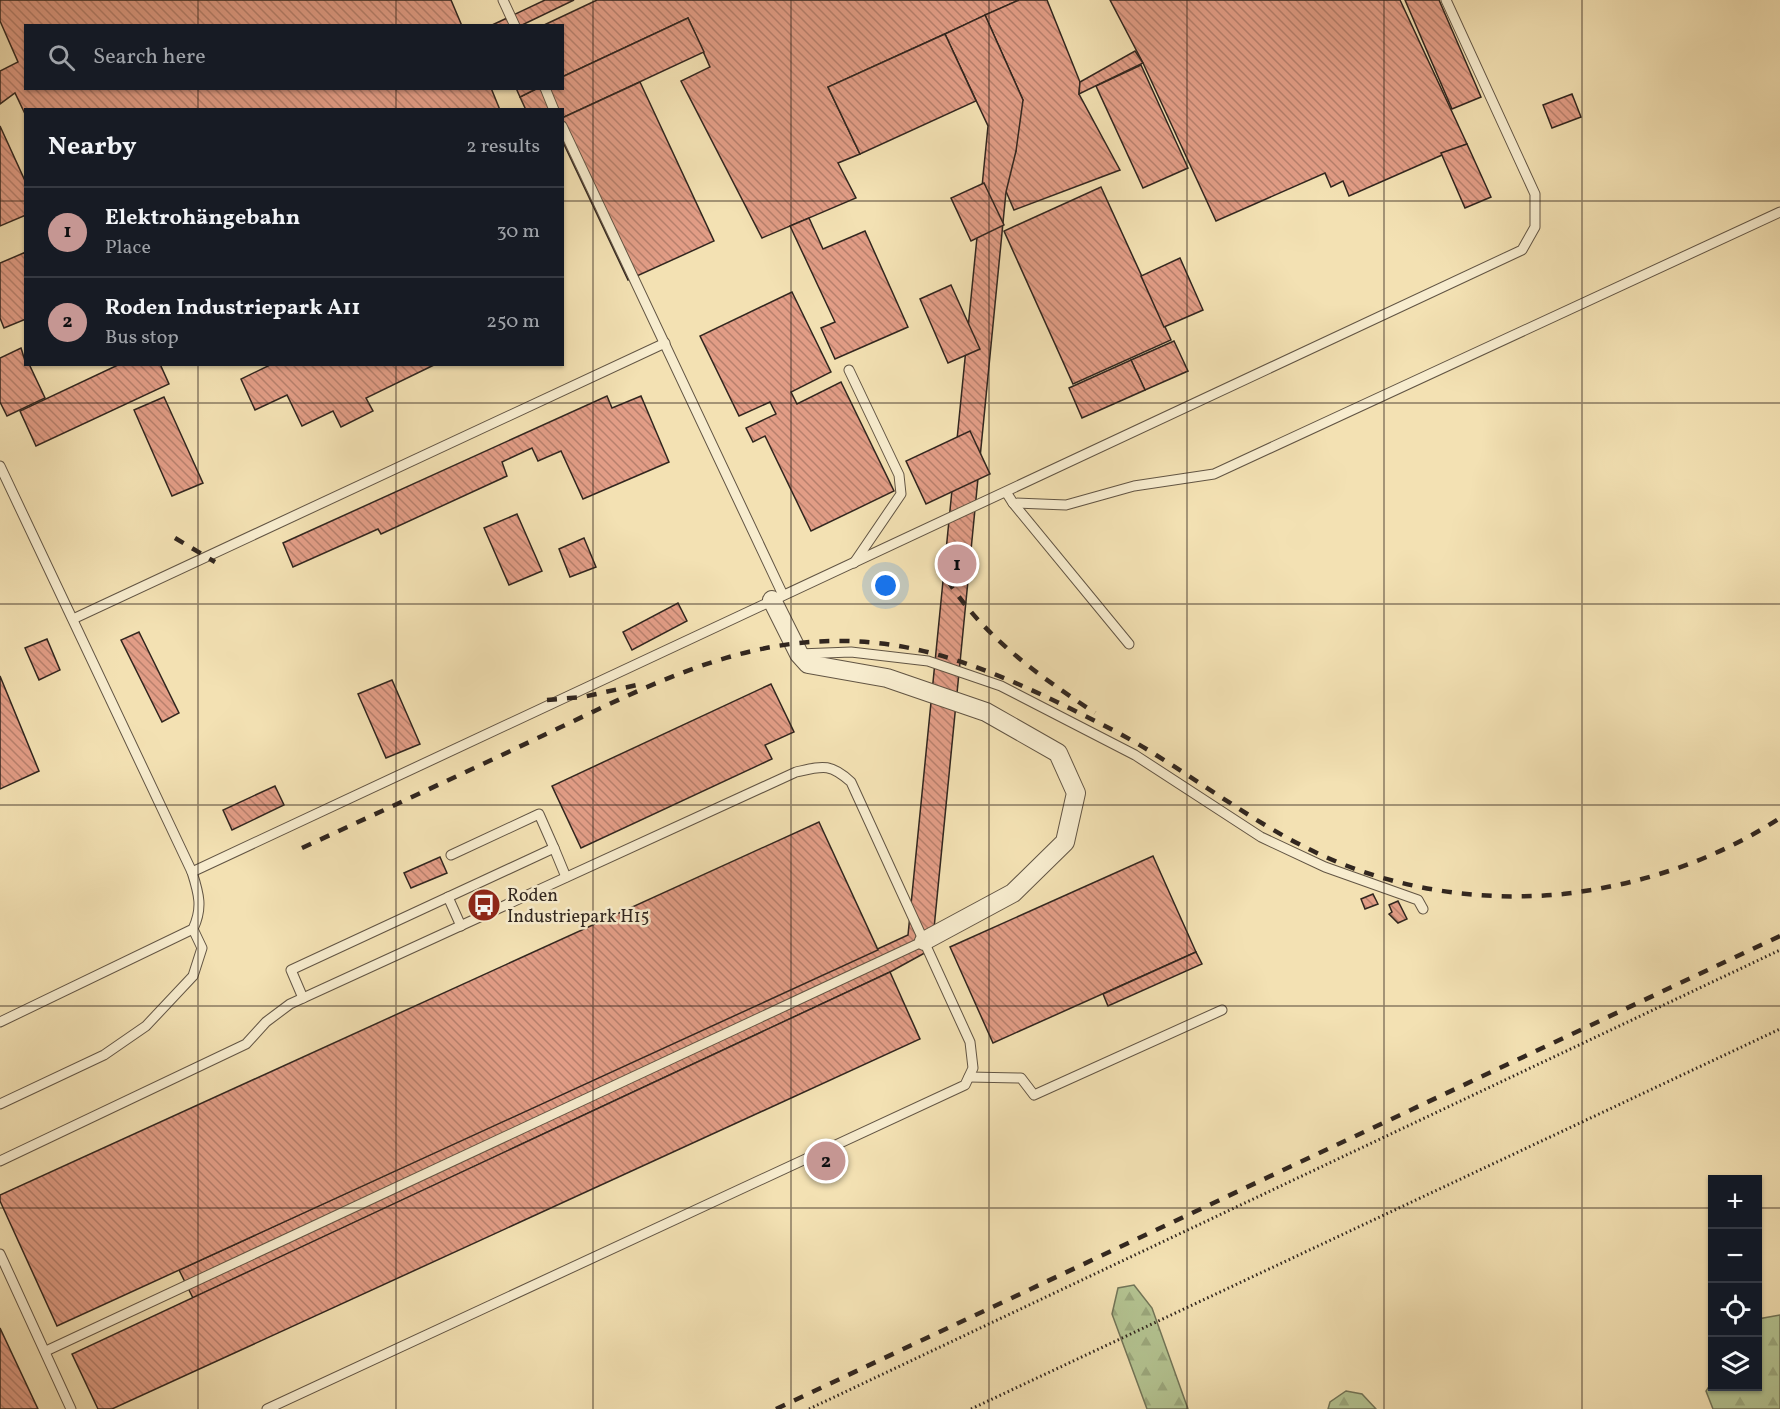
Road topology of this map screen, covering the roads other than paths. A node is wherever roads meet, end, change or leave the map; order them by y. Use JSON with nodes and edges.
{"nodes":[{"id":1,"x":503,"y":0,"type":"edge"},
{"id":2,"x":1446,"y":0,"type":"edge"},
{"id":3,"x":514,"y":24,"type":"edge"},
{"id":4,"x":545,"y":90,"type":"edge"},
{"id":5,"x":554,"y":108,"type":"edge"},
{"id":6,"x":564,"y":130,"type":"edge"},
{"id":7,"x":1780,"y":212,"type":"edge"},
{"id":8,"x":665,"y":344,"type":"junction"},
{"id":9,"x":849,"y":370,"type":"dead end"},
{"id":10,"x":0,"y":466,"type":"edge"},
{"id":11,"x":1006,"y":492,"type":"junction"},
{"id":12,"x":1013,"y":503,"type":"junction"},
{"id":13,"x":854,"y":563,"type":"junction"},
{"id":14,"x":777,"y":598,"type":"junction"},
{"id":15,"x":73,"y":619,"type":"junction"},
{"id":16,"x":1129,"y":644,"type":"dead end"},
{"id":17,"x":799,"y":654,"type":"junction"},
{"id":18,"x":554,"y":848,"type":"junction"},
{"id":19,"x":451,"y":855,"type":"dead end"},
{"id":20,"x":192,"y":872,"type":"junction"},
{"id":21,"x":566,"y":877,"type":"junction"},
{"id":22,"x":448,"y":897,"type":"junction"},
{"id":23,"x":1423,"y":909,"type":"dead end"},
{"id":24,"x":461,"y":926,"type":"junction"},
{"id":25,"x":192,"y":929,"type":"junction"},
{"id":26,"x":924,"y":941,"type":"junction"},
{"id":27,"x":303,"y":998,"type":"junction"},
{"id":28,"x":1222,"y":1010,"type":"dead end"},
{"id":29,"x":0,"y":1022,"type":"edge"},
{"id":30,"x":969,"y":1077,"type":"junction"},
{"id":31,"x":0,"y":1104,"type":"edge"},
{"id":32,"x":0,"y":1161,"type":"edge"},
{"id":33,"x":0,"y":1254,"type":"edge"},
{"id":34,"x":46,"y":1352,"type":"junction"},
{"id":35,"x":71,"y":1409,"type":"edge"},
{"id":36,"x":267,"y":1409,"type":"edge"}],
"edges":[{"from":1,"to":3,"type":"lane"},
{"from":2,"to":11,"type":"lane"},
{"from":4,"to":5,"type":"lane"},
{"from":6,"to":8,"type":"lane"},
{"from":7,"to":12,"type":"lane"},
{"from":8,"to":14,"type":"lane"},
{"from":8,"to":15,"type":"lane"},
{"from":9,"to":13,"type":"lane"},
{"from":10,"to":15,"type":"lane"},
{"from":11,"to":12,"type":"lane"},
{"from":11,"to":13,"type":"lane"},
{"from":12,"to":16,"type":"lane"},
{"from":13,"to":14,"type":"lane"},
{"from":14,"to":17,"type":"street"},
{"from":14,"to":20,"type":"lane"},
{"from":15,"to":20,"type":"lane"},
{"from":17,"to":23,"type":"lane"},
{"from":17,"to":26,"type":"street"},
{"from":18,"to":19,"type":"lane"},
{"from":18,"to":21,"type":"lane"},
{"from":18,"to":22,"type":"lane"},
{"from":20,"to":25,"type":"lane"},
{"from":21,"to":24,"type":"lane"},
{"from":21,"to":26,"type":"lane"},
{"from":22,"to":24,"type":"lane"},
{"from":22,"to":27,"type":"lane"},
{"from":24,"to":27,"type":"lane"},
{"from":25,"to":29,"type":"lane"},
{"from":25,"to":31,"type":"lane"},
{"from":26,"to":30,"type":"lane"},
{"from":26,"to":34,"type":"lane"},
{"from":27,"to":32,"type":"lane"},
{"from":28,"to":30,"type":"lane"},
{"from":30,"to":36,"type":"lane"},
{"from":33,"to":34,"type":"lane"},
{"from":34,"to":35,"type":"lane"}]}
